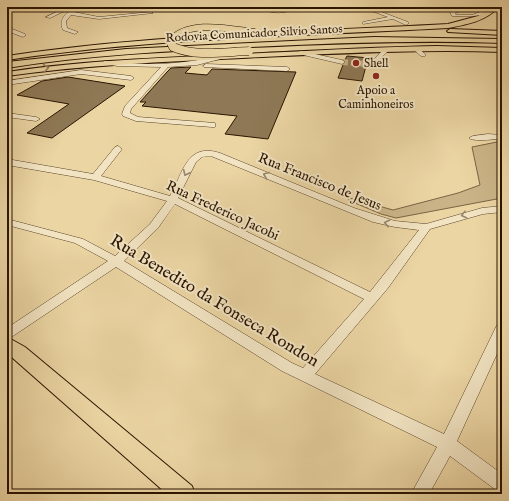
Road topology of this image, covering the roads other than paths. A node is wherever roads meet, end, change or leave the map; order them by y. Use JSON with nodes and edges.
{"nodes":[{"id":1,"x":7,"y":7,"type":"edge"},
{"id":2,"x":29,"y":7,"type":"edge"},
{"id":3,"x":71,"y":7,"type":"edge"},
{"id":4,"x":80,"y":7,"type":"edge"},
{"id":5,"x":264,"y":7,"type":"edge"},
{"id":6,"x":296,"y":7,"type":"edge"},
{"id":7,"x":379,"y":7,"type":"edge"},
{"id":8,"x":470,"y":7,"type":"edge"},
{"id":9,"x":495,"y":7,"type":"edge"},
{"id":10,"x":70,"y":13,"type":"junction"},
{"id":11,"x":151,"y":13,"type":"dead end"},
{"id":12,"x":458,"y":16,"type":"junction"},
{"id":13,"x":48,"y":17,"type":"dead end"},
{"id":14,"x":393,"y":18,"type":"junction"},
{"id":15,"x":365,"y":23,"type":"dead end"},
{"id":16,"x":462,"y":23,"type":"junction"},
{"id":17,"x":385,"y":24,"type":"dead end"},
{"id":18,"x":7,"y":29,"type":"edge"},
{"id":19,"x":416,"y":29,"type":"junction"},
{"id":20,"x":398,"y":30,"type":"junction"},
{"id":21,"x":502,"y":30,"type":"edge"},
{"id":22,"x":74,"y":32,"type":"dead end"},
{"id":23,"x":502,"y":33,"type":"edge"},
{"id":24,"x":295,"y":34,"type":"junction"},
{"id":25,"x":23,"y":35,"type":"dead end"},
{"id":26,"x":273,"y":35,"type":"junction"},
{"id":27,"x":502,"y":40,"type":"edge"},
{"id":28,"x":136,"y":47,"type":"junction"},
{"id":29,"x":387,"y":48,"type":"junction"},
{"id":30,"x":415,"y":48,"type":"junction"},
{"id":31,"x":502,"y":50,"type":"edge"},
{"id":32,"x":302,"y":53,"type":"junction"},
{"id":33,"x":423,"y":55,"type":"dead end"},
{"id":34,"x":222,"y":56,"type":"junction"},
{"id":35,"x":7,"y":58,"type":"edge"},
{"id":36,"x":7,"y":61,"type":"edge"},
{"id":37,"x":342,"y":62,"type":"tunnel mouth"},
{"id":38,"x":103,"y":63,"type":"junction"},
{"id":39,"x":176,"y":63,"type":"junction"},
{"id":40,"x":144,"y":64,"type":"junction"},
{"id":41,"x":167,"y":64,"type":"junction"},
{"id":42,"x":368,"y":64,"type":"tunnel mouth"},
{"id":43,"x":7,"y":65,"type":"edge"},
{"id":44,"x":287,"y":69,"type":"dead end"},
{"id":45,"x":7,"y":74,"type":"edge"},
{"id":46,"x":7,"y":83,"type":"edge"},
{"id":47,"x":9,"y":117,"type":"edge"},
{"id":48,"x":36,"y":119,"type":"dead end"},
{"id":49,"x":212,"y":125,"type":"dead end"},
{"id":50,"x":502,"y":137,"type":"edge"},
{"id":51,"x":473,"y":138,"type":"dead end"},
{"id":52,"x":118,"y":149,"type":"dead end"},
{"id":53,"x":7,"y":162,"type":"edge"},
{"id":54,"x":95,"y":177,"type":"junction"},
{"id":55,"x":172,"y":199,"type":"junction"},
{"id":56,"x":502,"y":209,"type":"edge"},
{"id":57,"x":7,"y":222,"type":"edge"},
{"id":58,"x":426,"y":226,"type":"junction"},
{"id":59,"x":117,"y":262,"type":"junction"},
{"id":60,"x":372,"y":298,"type":"junction"},
{"id":61,"x":502,"y":329,"type":"edge"},
{"id":62,"x":7,"y":335,"type":"edge"},
{"id":63,"x":7,"y":344,"type":"edge"},
{"id":64,"x":305,"y":376,"type":"junction"},
{"id":65,"x":448,"y":444,"type":"junction"},
{"id":66,"x":502,"y":484,"type":"edge"},
{"id":67,"x":184,"y":494,"type":"edge"},
{"id":68,"x":420,"y":494,"type":"edge"}],
"edges":[{"from":1,"to":2,"type":"street"},
{"from":3,"to":13,"type":"street"},
{"from":4,"to":10,"type":"street"},
{"from":5,"to":6,"type":"street"},
{"from":7,"to":14,"type":"street"},
{"from":8,"to":12,"type":"street"},
{"from":9,"to":12,"type":"street"},
{"from":9,"to":16,"type":"main road"},
{"from":10,"to":11,"type":"street"},
{"from":10,"to":22,"type":"street"},
{"from":12,"to":16,"type":"street"},
{"from":14,"to":15,"type":"street"},
{"from":14,"to":17,"type":"street"},
{"from":16,"to":19,"type":"main road"},
{"from":18,"to":25,"type":"street"},
{"from":19,"to":20,"type":"main road"},
{"from":19,"to":21,"type":"main road"},
{"from":20,"to":23,"type":"main road"},
{"from":20,"to":24,"type":"main road"},
{"from":24,"to":26,"type":"main road"},
{"from":24,"to":31,"type":"main road","bridge":true},
{"from":26,"to":28,"type":"highway"},
{"from":26,"to":35,"type":"main road"},
{"from":27,"to":28,"type":"highway","name":"Rodovia Comunicador Silvio Santos"},
{"from":27,"to":43,"type":"highway","name":"Rodovia Comunicador Silvio Santos"},
{"from":28,"to":36,"type":"highway","name":"Rodovia Comunicador Silvio Santos"},
{"from":29,"to":30,"type":"main road"},
{"from":29,"to":32,"type":"main road"},
{"from":29,"to":42,"type":"street"},
{"from":30,"to":31,"type":"main road"},
{"from":30,"to":33,"type":"street"},
{"from":32,"to":34,"type":"main road"},
{"from":32,"to":37,"type":"street"},
{"from":34,"to":38,"type":"main road"},
{"from":34,"to":39,"type":"street"},
{"from":38,"to":40,"type":"street"},
{"from":45,"to":38,"type":"main road","one_way":true},
{"from":39,"to":41,"type":"street"},
{"from":39,"to":44,"type":"street"},
{"from":40,"to":41,"type":"street"},
{"from":40,"to":46,"type":"street"},
{"from":41,"to":49,"type":"street"},
{"from":47,"to":48,"type":"street"},
{"from":50,"to":51,"type":"street"},
{"from":52,"to":54,"type":"street"},
{"from":53,"to":54,"type":"street","name":"Rua Frederico Jacobi"},
{"from":54,"to":55,"type":"street","name":"Rua Frederico Jacobi"},
{"from":58,"to":55,"type":"street","name":"Rua Francisco de Jesus","one_way":true},
{"from":55,"to":59,"type":"street"},
{"from":55,"to":60,"type":"street","name":"Rua Frederico Jacobi"},
{"from":56,"to":58,"type":"street","one_way":true},
{"from":57,"to":59,"type":"street","name":"Rua Benedito da Fonseca Rondon"},
{"from":58,"to":60,"type":"street"},
{"from":59,"to":62,"type":"street"},
{"from":59,"to":64,"type":"street","name":"Rua Benedito da Fonseca Rondon"},
{"from":60,"to":64,"type":"street"},
{"from":61,"to":65,"type":"street"},
{"from":63,"to":67,"type":"main road"},
{"from":64,"to":65,"type":"street","name":"Rua Benedito da Fonseca Rondon"},
{"from":65,"to":66,"type":"street","name":"Rua Benedito da Fonseca Rondon"},
{"from":65,"to":68,"type":"street"}]}
